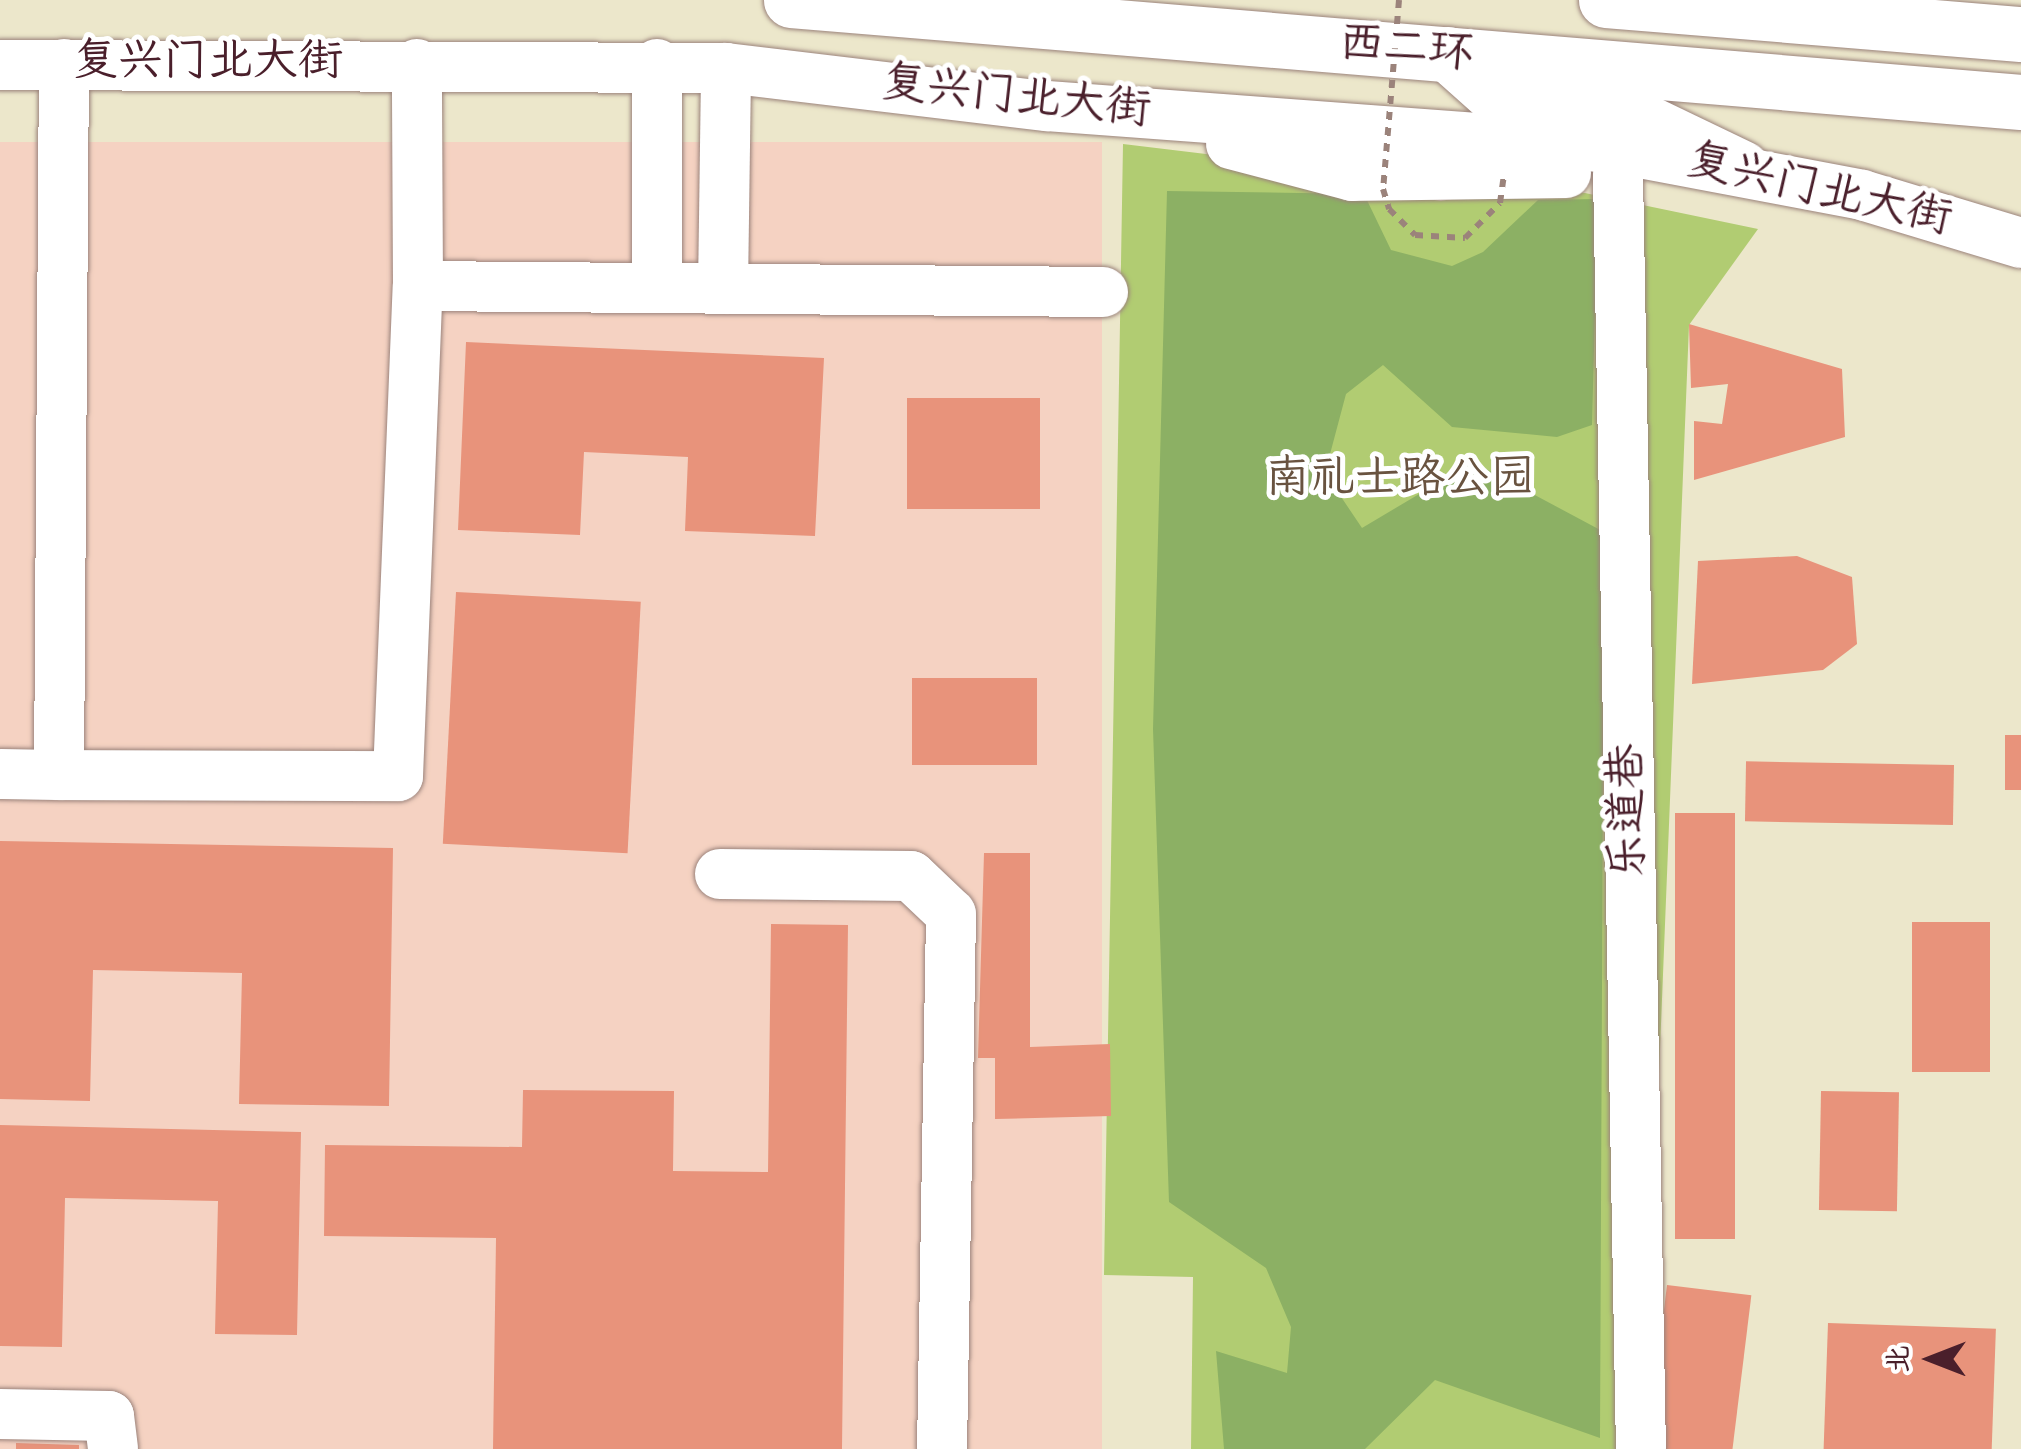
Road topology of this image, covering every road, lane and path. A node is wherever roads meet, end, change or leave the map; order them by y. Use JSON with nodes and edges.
{"nodes":[{"id":1,"x":791,"y":0,"type":"edge"},
{"id":2,"x":1398,"y":0,"type":"edge"},
{"id":3,"x":1606,"y":0,"type":"edge"},
{"id":4,"x":2021,"y":34,"type":"edge"},
{"id":5,"x":1448,"y":54,"type":"junction"},
{"id":6,"x":64,"y":64,"type":"junction"},
{"id":7,"x":417,"y":64,"type":"junction"},
{"id":8,"x":657,"y":64,"type":"junction"},
{"id":9,"x":0,"y":65,"type":"edge"},
{"id":10,"x":726,"y":68,"type":"junction"},
{"id":11,"x":2021,"y":102,"type":"edge"},
{"id":12,"x":1047,"y":106,"type":"junction"},
{"id":13,"x":1742,"y":168,"type":"junction"},
{"id":14,"x":1504,"y":173,"type":"junction"},
{"id":15,"x":1618,"y":174,"type":"junction"},
{"id":16,"x":2021,"y":243,"type":"edge"},
{"id":17,"x":418,"y":286,"type":"junction"},
{"id":18,"x":657,"y":288,"type":"junction"},
{"id":19,"x":723,"y":289,"type":"junction"},
{"id":20,"x":1102,"y":292,"type":"dead end"},
{"id":21,"x":0,"y":774,"type":"edge"},
{"id":22,"x":58,"y":775,"type":"junction"},
{"id":23,"x":720,"y":874,"type":"dead end"},
{"id":24,"x":0,"y":1414,"type":"edge"},
{"id":25,"x":113,"y":1449,"type":"edge"},
{"id":26,"x":942,"y":1449,"type":"edge"},
{"id":27,"x":1642,"y":1449,"type":"edge"}],
"edges":[{"from":1,"to":5,"type":"highway","name":"西二环"},
{"from":2,"to":14,"type":"path","bridge":true},
{"from":3,"to":4,"type":"highway"},
{"from":5,"to":11,"type":"highway","name":"西二环"},
{"from":5,"to":13,"type":"highway"},
{"from":6,"to":7,"type":"street","name":"复兴门北大街"},
{"from":6,"to":9,"type":"street","name":"复兴门北大街"},
{"from":6,"to":22,"type":"street"},
{"from":7,"to":8,"type":"street","name":"复兴门北大街"},
{"from":7,"to":17,"type":"street"},
{"from":8,"to":10,"type":"street","name":"复兴门北大街"},
{"from":8,"to":18,"type":"street"},
{"from":10,"to":12,"type":"street","name":"复兴门北大街"},
{"from":10,"to":19,"type":"street"},
{"from":12,"to":13,"type":"street","name":"复兴门北大街"},
{"from":12,"to":14,"type":"street"},
{"from":13,"to":15,"type":"street"},
{"from":13,"to":16,"type":"street","name":"复兴门北大街"},
{"from":14,"to":15,"type":"street"},
{"from":15,"to":27,"type":"street","name":"乐道巷"},
{"from":17,"to":18,"type":"street"},
{"from":17,"to":22,"type":"street"},
{"from":18,"to":19,"type":"street"},
{"from":19,"to":20,"type":"street"},
{"from":21,"to":22,"type":"street"},
{"from":23,"to":26,"type":"street"},
{"from":24,"to":25,"type":"street"}]}
